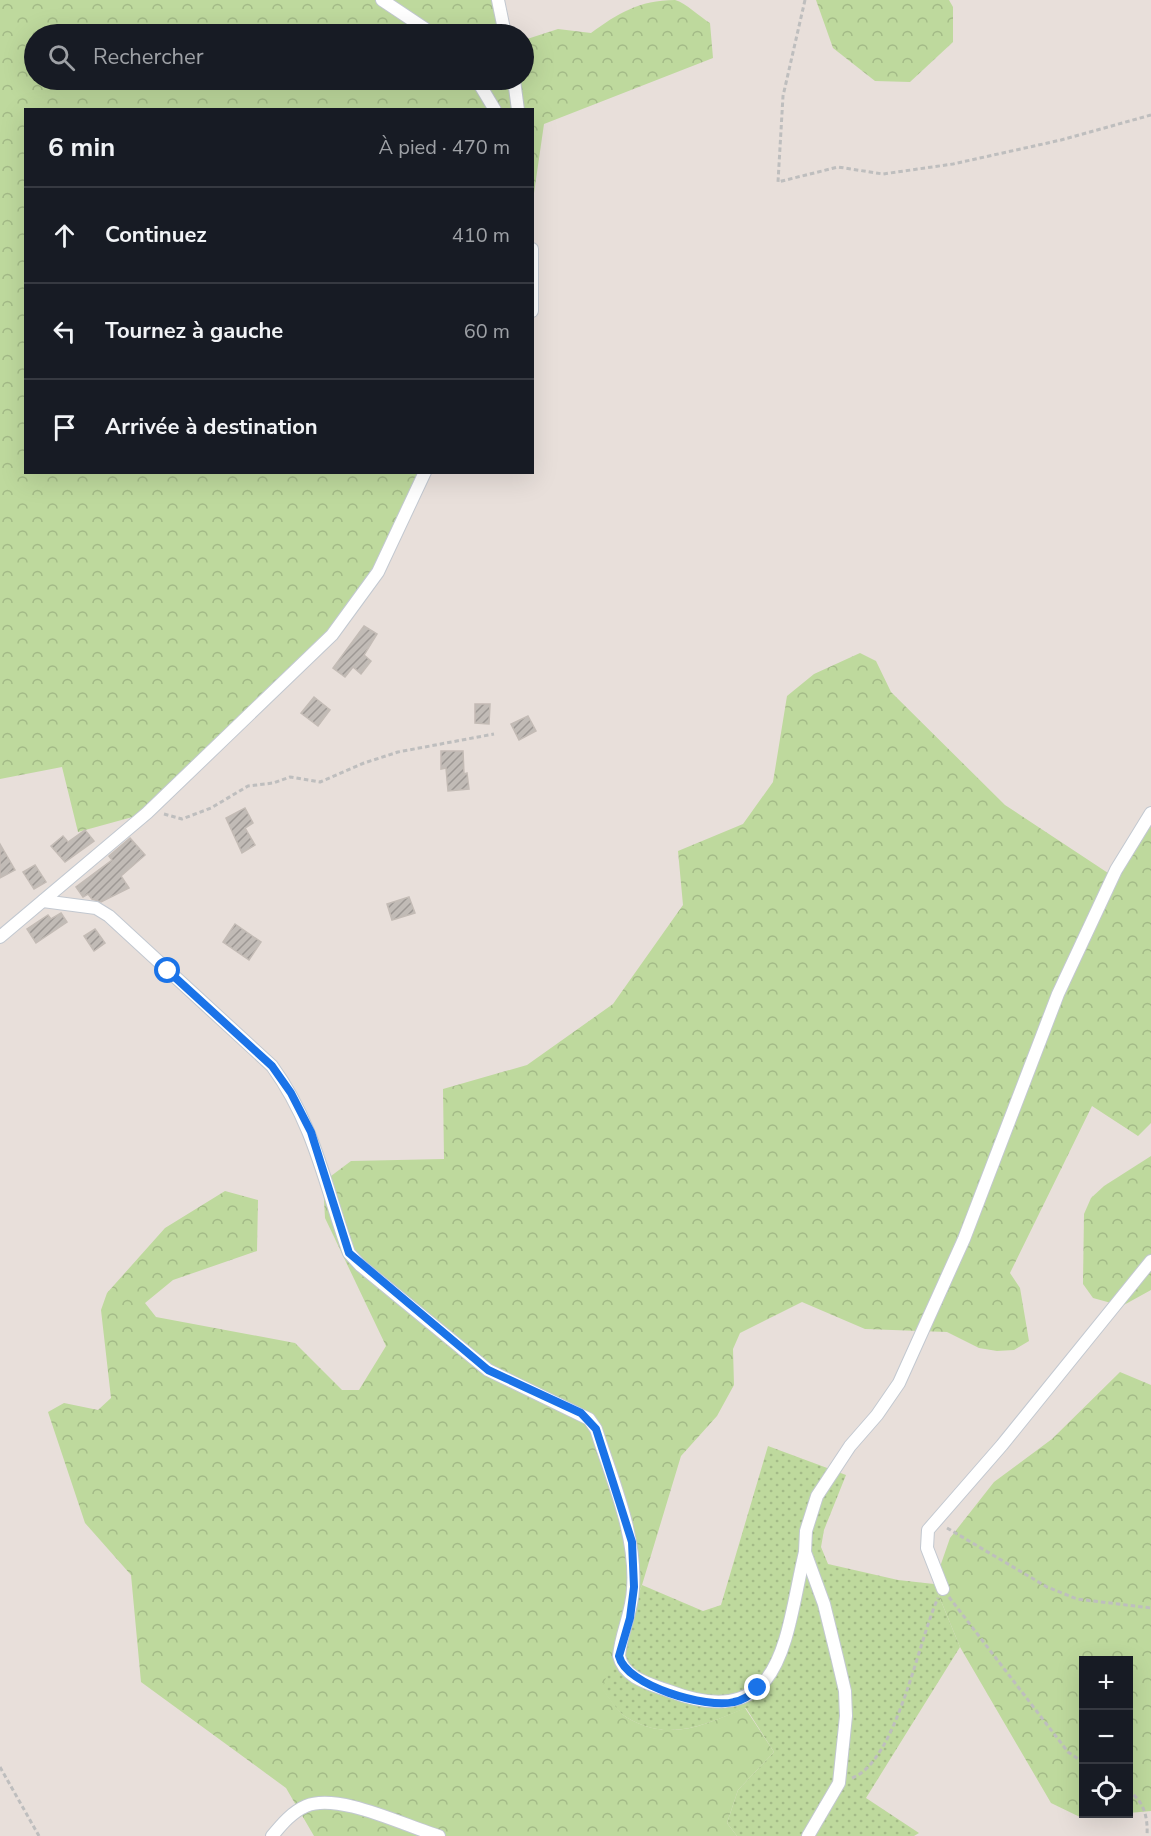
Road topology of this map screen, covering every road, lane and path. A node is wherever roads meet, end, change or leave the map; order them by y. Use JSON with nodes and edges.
{"nodes":[{"id":1,"x":382,"y":0,"type":"edge"},
{"id":2,"x":498,"y":0,"type":"edge"},
{"id":3,"x":805,"y":0,"type":"edge"},
{"id":4,"x":418,"y":24,"type":"edge"},
{"id":5,"x":503,"y":24,"type":"edge"},
{"id":6,"x":483,"y":90,"type":"edge"},
{"id":7,"x":515,"y":90,"type":"edge"},
{"id":8,"x":494,"y":108,"type":"edge"},
{"id":9,"x":518,"y":108,"type":"edge"},
{"id":10,"x":1151,"y":115,"type":"edge"},
{"id":11,"x":424,"y":474,"type":"edge"},
{"id":12,"x":494,"y":734,"type":"dead end"},
{"id":13,"x":147,"y":813,"type":"junction"},
{"id":14,"x":1151,"y":813,"type":"edge"},
{"id":15,"x":44,"y":901,"type":"junction"},
{"id":16,"x":0,"y":937,"type":"edge"},
{"id":17,"x":1151,"y":1261,"type":"edge"},
{"id":18,"x":935,"y":1521,"type":"junction"},
{"id":19,"x":805,"y":1552,"type":"junction"},
{"id":20,"x":943,"y":1589,"type":"junction"},
{"id":21,"x":1151,"y":1608,"type":"edge"},
{"id":22,"x":1079,"y":1760,"type":"edge"},
{"id":23,"x":0,"y":1767,"type":"edge"},
{"id":24,"x":839,"y":1783,"type":"junction"},
{"id":25,"x":1133,"y":1794,"type":"edge"},
{"id":26,"x":39,"y":1836,"type":"edge"},
{"id":27,"x":272,"y":1836,"type":"edge"},
{"id":28,"x":439,"y":1836,"type":"edge"},
{"id":29,"x":808,"y":1836,"type":"edge"},
{"id":30,"x":1148,"y":1836,"type":"edge"}],
"edges":[{"from":1,"to":4,"type":"street"},
{"from":2,"to":5,"type":"street"},
{"from":3,"to":10,"type":"path"},
{"from":6,"to":8,"type":"street"},
{"from":7,"to":9,"type":"street"},
{"from":11,"to":13,"type":"street"},
{"from":12,"to":13,"type":"path"},
{"from":13,"to":15,"type":"street"},
{"from":14,"to":19,"type":"street"},
{"from":15,"to":16,"type":"street"},
{"from":15,"to":19,"type":"street"},
{"from":17,"to":18,"type":"street"},
{"from":18,"to":20,"type":"street"},
{"from":18,"to":21,"type":"path"},
{"from":19,"to":24,"type":"street"},
{"from":20,"to":22,"type":"path"},
{"from":20,"to":24,"type":"path"},
{"from":23,"to":26,"type":"path"},
{"from":24,"to":29,"type":"street"},
{"from":25,"to":30,"type":"path"},
{"from":27,"to":28,"type":"street"}]}
